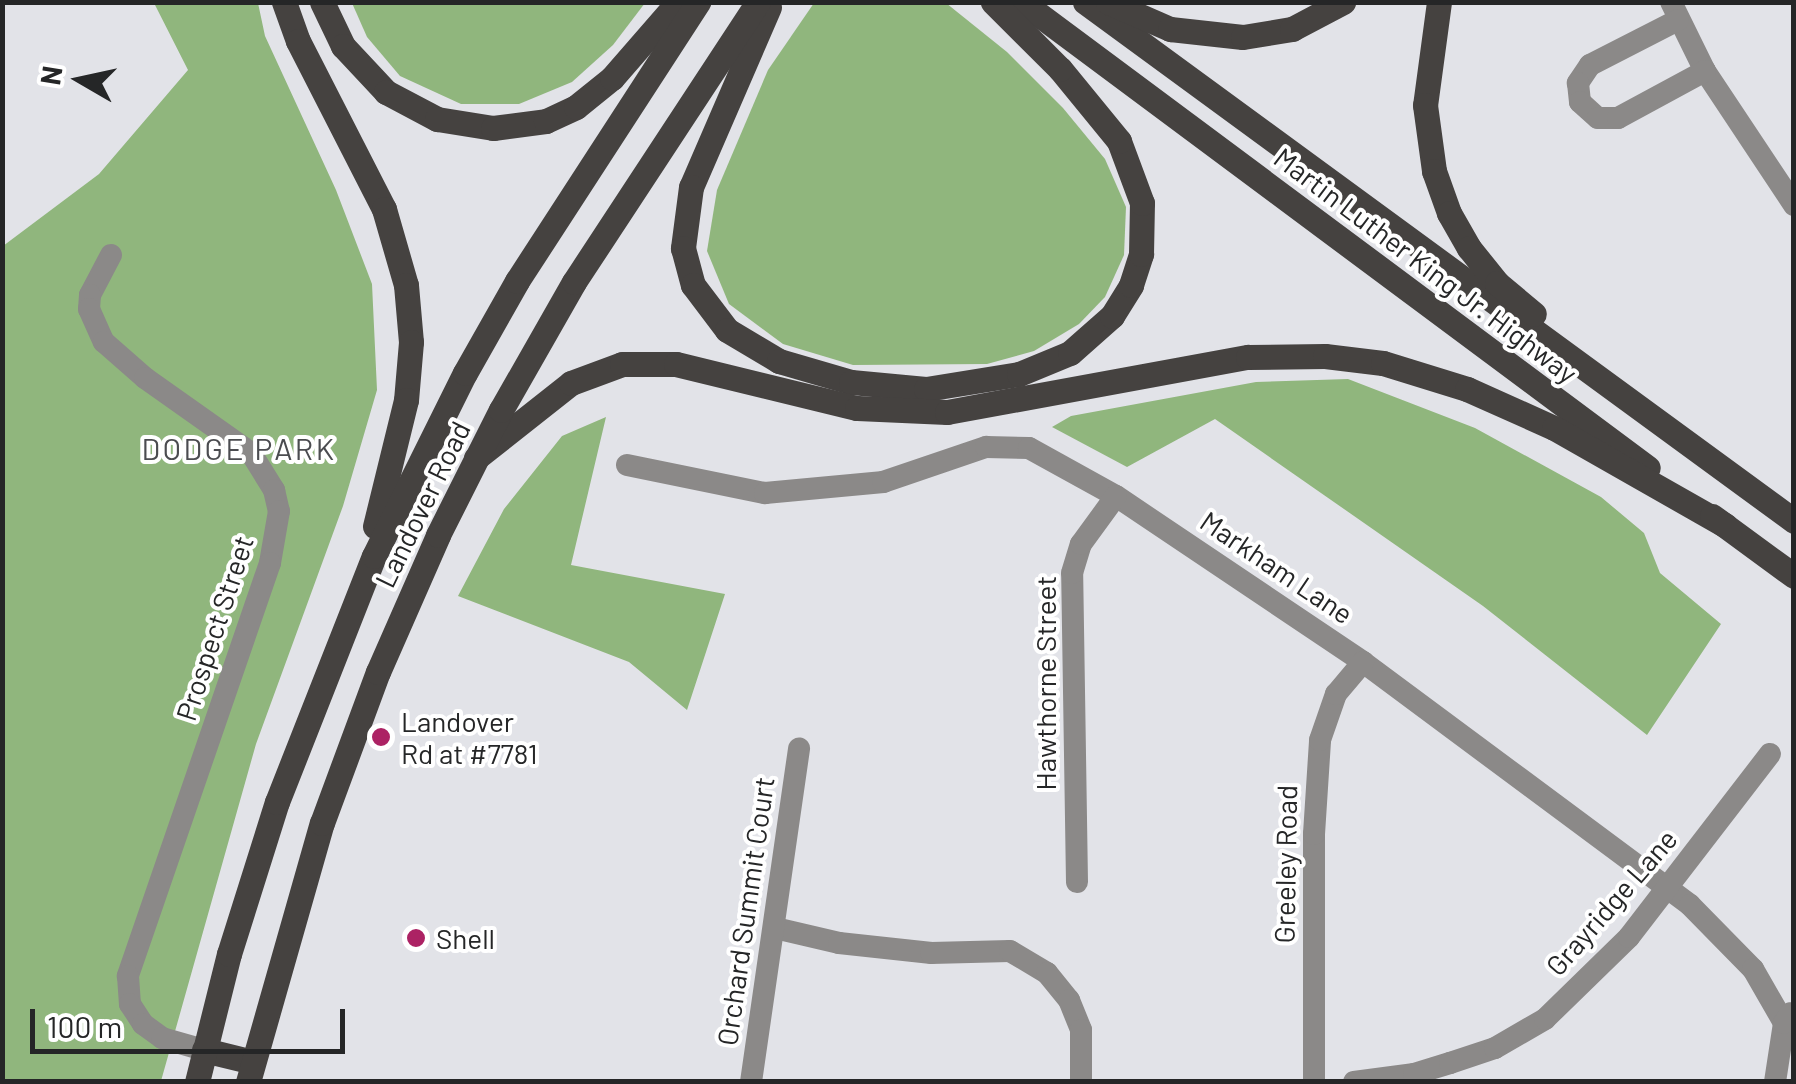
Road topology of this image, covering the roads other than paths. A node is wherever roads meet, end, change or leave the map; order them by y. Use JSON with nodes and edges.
{"nodes":[{"id":1,"x":284,"y":2,"type":"edge"},
{"id":2,"x":322,"y":2,"type":"edge"},
{"id":3,"x":678,"y":2,"type":"edge"},
{"id":4,"x":698,"y":2,"type":"edge"},
{"id":5,"x":758,"y":2,"type":"edge"},
{"id":6,"x":771,"y":2,"type":"edge"},
{"id":7,"x":993,"y":2,"type":"edge"},
{"id":8,"x":1022,"y":2,"type":"edge"},
{"id":9,"x":1085,"y":2,"type":"edge"},
{"id":10,"x":1108,"y":2,"type":"edge"},
{"id":11,"x":1343,"y":2,"type":"edge"},
{"id":12,"x":1439,"y":2,"type":"edge"},
{"id":13,"x":1674,"y":11,"type":"edge"},
{"id":14,"x":1704,"y":71,"type":"junction"},
{"id":15,"x":1794,"y":205,"type":"edge"},
{"id":16,"x":111,"y":255,"type":"dead end"},
{"id":17,"x":1683,"y":440,"type":"junction"},
{"id":18,"x":476,"y":458,"type":"junction"},
{"id":19,"x":627,"y":465,"type":"dead end"},
{"id":20,"x":1116,"y":496,"type":"junction"},
{"id":21,"x":1794,"y":521,"type":"edge"},
{"id":22,"x":1724,"y":525,"type":"junction"},
{"id":23,"x":1794,"y":576,"type":"edge"},
{"id":24,"x":352,"y":604,"type":"junction"},
{"id":25,"x":1363,"y":662,"type":"junction"},
{"id":26,"x":799,"y":748,"type":"dead end"},
{"id":27,"x":1770,"y":754,"type":"dead end"},
{"id":28,"x":1077,"y":882,"type":"dead end"},
{"id":29,"x":1668,"y":888,"type":"junction"},
{"id":30,"x":776,"y":928,"type":"junction"},
{"id":31,"x":1789,"y":1016,"type":"edge"},
{"id":32,"x":204,"y":1050,"type":"junction"},
{"id":33,"x":250,"y":1072,"type":"edge"},
{"id":34,"x":197,"y":1082,"type":"edge"},
{"id":35,"x":751,"y":1082,"type":"edge"},
{"id":36,"x":1081,"y":1082,"type":"edge"},
{"id":37,"x":1314,"y":1082,"type":"edge"},
{"id":38,"x":1354,"y":1082,"type":"edge"},
{"id":39,"x":1775,"y":1082,"type":"edge"}],
"edges":[{"from":1,"to":24,"type":"main road"},
{"from":2,"to":3,"type":"main road"},
{"from":4,"to":24,"type":"main road","name":"Landover Road"},
{"from":5,"to":18,"type":"main road","name":"Landover Road"},
{"from":6,"to":7,"type":"main road"},
{"from":8,"to":22,"type":"main road","name":"Martin Luther King Jr. Highway"},
{"from":9,"to":17,"type":"main road","name":"Martin Luther King Jr. Highway"},
{"from":10,"to":11,"type":"main road"},
{"from":12,"to":17,"type":"main road"},
{"from":13,"to":14,"type":"street"},
{"from":13,"to":14,"type":"street"},
{"from":14,"to":15,"type":"street"},
{"from":16,"to":32,"type":"street","name":"Prospect Street"},
{"from":17,"to":21,"type":"main road","name":"Martin Luther King Jr. Highway"},
{"from":18,"to":22,"type":"main road"},
{"from":18,"to":33,"type":"main road","name":"Landover Road"},
{"from":19,"to":20,"type":"street","name":"Markham Lane"},
{"from":20,"to":25,"type":"street","name":"Markham Lane"},
{"from":20,"to":28,"type":"street","name":"Hawthorne Street"},
{"from":22,"to":23,"type":"main road","name":"Martin Luther King Jr. Highway"},
{"from":24,"to":32,"type":"main road","name":"Landover Road"},
{"from":25,"to":29,"type":"street","name":"Markham Lane"},
{"from":25,"to":37,"type":"street","name":"Greeley Road"},
{"from":26,"to":30,"type":"street","name":"Orchard Summit Court"},
{"from":27,"to":29,"type":"street","name":"Grayridge Lane"},
{"from":29,"to":31,"type":"street","name":"Markham Lane"},
{"from":29,"to":38,"type":"street","name":"Grayridge Lane"},
{"from":30,"to":35,"type":"street","name":"Orchard Summit Court"},
{"from":30,"to":36,"type":"street"},
{"from":31,"to":39,"type":"street"},
{"from":32,"to":33,"type":"main road"},
{"from":32,"to":34,"type":"main road","name":"Landover Road"}]}
